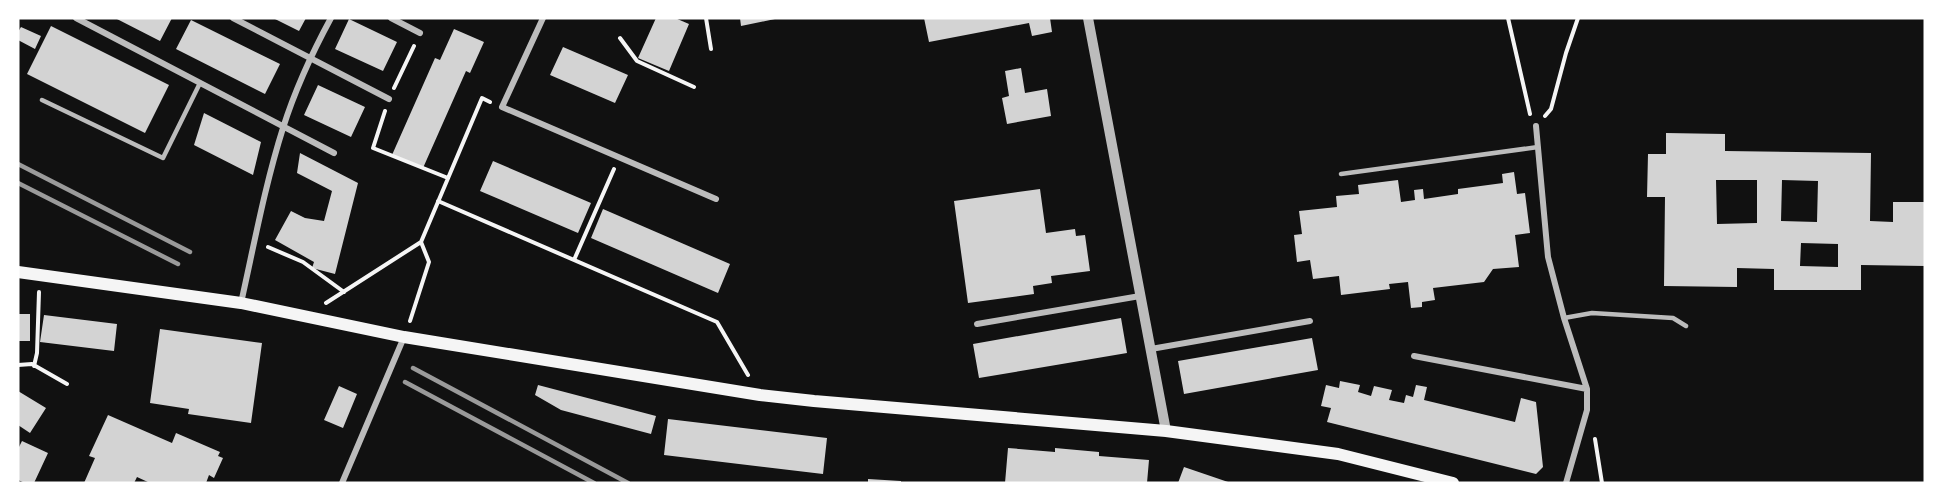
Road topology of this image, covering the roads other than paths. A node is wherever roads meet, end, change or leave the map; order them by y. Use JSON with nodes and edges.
{"nodes":[{"id":1,"x":76,"y":18,"type":"edge"},
{"id":2,"x":233,"y":18,"type":"edge"},
{"id":3,"x":331,"y":18,"type":"edge"},
{"id":4,"x":391,"y":18,"type":"edge"},
{"id":5,"x":543,"y":18,"type":"edge"},
{"id":6,"x":1088,"y":18,"type":"edge"},
{"id":7,"x":420,"y":33,"type":"road end"},
{"id":8,"x":310,"y":58,"type":"junction"},
{"id":9,"x":200,"y":83,"type":"junction"},
{"id":10,"x":389,"y":99,"type":"road end"},
{"id":11,"x":42,"y":100,"type":"dead end"},
{"id":12,"x":284,"y":126,"type":"junction"},
{"id":13,"x":1536,"y":126,"type":"road end"},
{"id":14,"x":1538,"y":147,"type":"junction"},
{"id":15,"x":334,"y":153,"type":"dead end"},
{"id":16,"x":1341,"y":174,"type":"dead end"},
{"id":17,"x":716,"y":199,"type":"dead end"},
{"id":18,"x":18,"y":272,"type":"edge"},
{"id":19,"x":1140,"y":296,"type":"junction"},
{"id":20,"x":241,"y":303,"type":"junction"},
{"id":21,"x":1564,"y":318,"type":"junction"},
{"id":22,"x":1310,"y":321,"type":"dead end"},
{"id":23,"x":977,"y":324,"type":"dead end"},
{"id":24,"x":1686,"y":326,"type":"dead end"},
{"id":25,"x":404,"y":337,"type":"junction"},
{"id":26,"x":1151,"y":349,"type":"junction"},
{"id":27,"x":1414,"y":356,"type":"dead end"},
{"id":28,"x":1587,"y":389,"type":"junction"},
{"id":29,"x":1166,"y":431,"type":"junction"},
{"id":30,"x":342,"y":483,"type":"edge"},
{"id":31,"x":1453,"y":483,"type":"edge"},
{"id":32,"x":1566,"y":483,"type":"edge"}],
"edges":[{"from":1,"to":9,"type":"street"},
{"from":2,"to":8,"type":"street"},
{"from":3,"to":8,"type":"street"},
{"from":4,"to":7,"type":"street"},
{"from":5,"to":17,"type":"street"},
{"from":6,"to":19,"type":"street"},
{"from":8,"to":10,"type":"street"},
{"from":8,"to":12,"type":"street"},
{"from":9,"to":11,"type":"lane"},
{"from":9,"to":12,"type":"street"},
{"from":12,"to":15,"type":"street"},
{"from":12,"to":20,"type":"street"},
{"from":13,"to":14,"type":"street"},
{"from":14,"to":16,"type":"lane"},
{"from":14,"to":21,"type":"street"},
{"from":18,"to":20,"type":"main road"},
{"from":19,"to":23,"type":"street"},
{"from":19,"to":26,"type":"street"},
{"from":20,"to":25,"type":"main road"},
{"from":21,"to":24,"type":"lane"},
{"from":21,"to":28,"type":"street"},
{"from":22,"to":26,"type":"street"},
{"from":25,"to":29,"type":"main road"},
{"from":25,"to":30,"type":"street"},
{"from":26,"to":29,"type":"street"},
{"from":27,"to":28,"type":"street"},
{"from":28,"to":32,"type":"street"},
{"from":29,"to":31,"type":"main road"}]}
